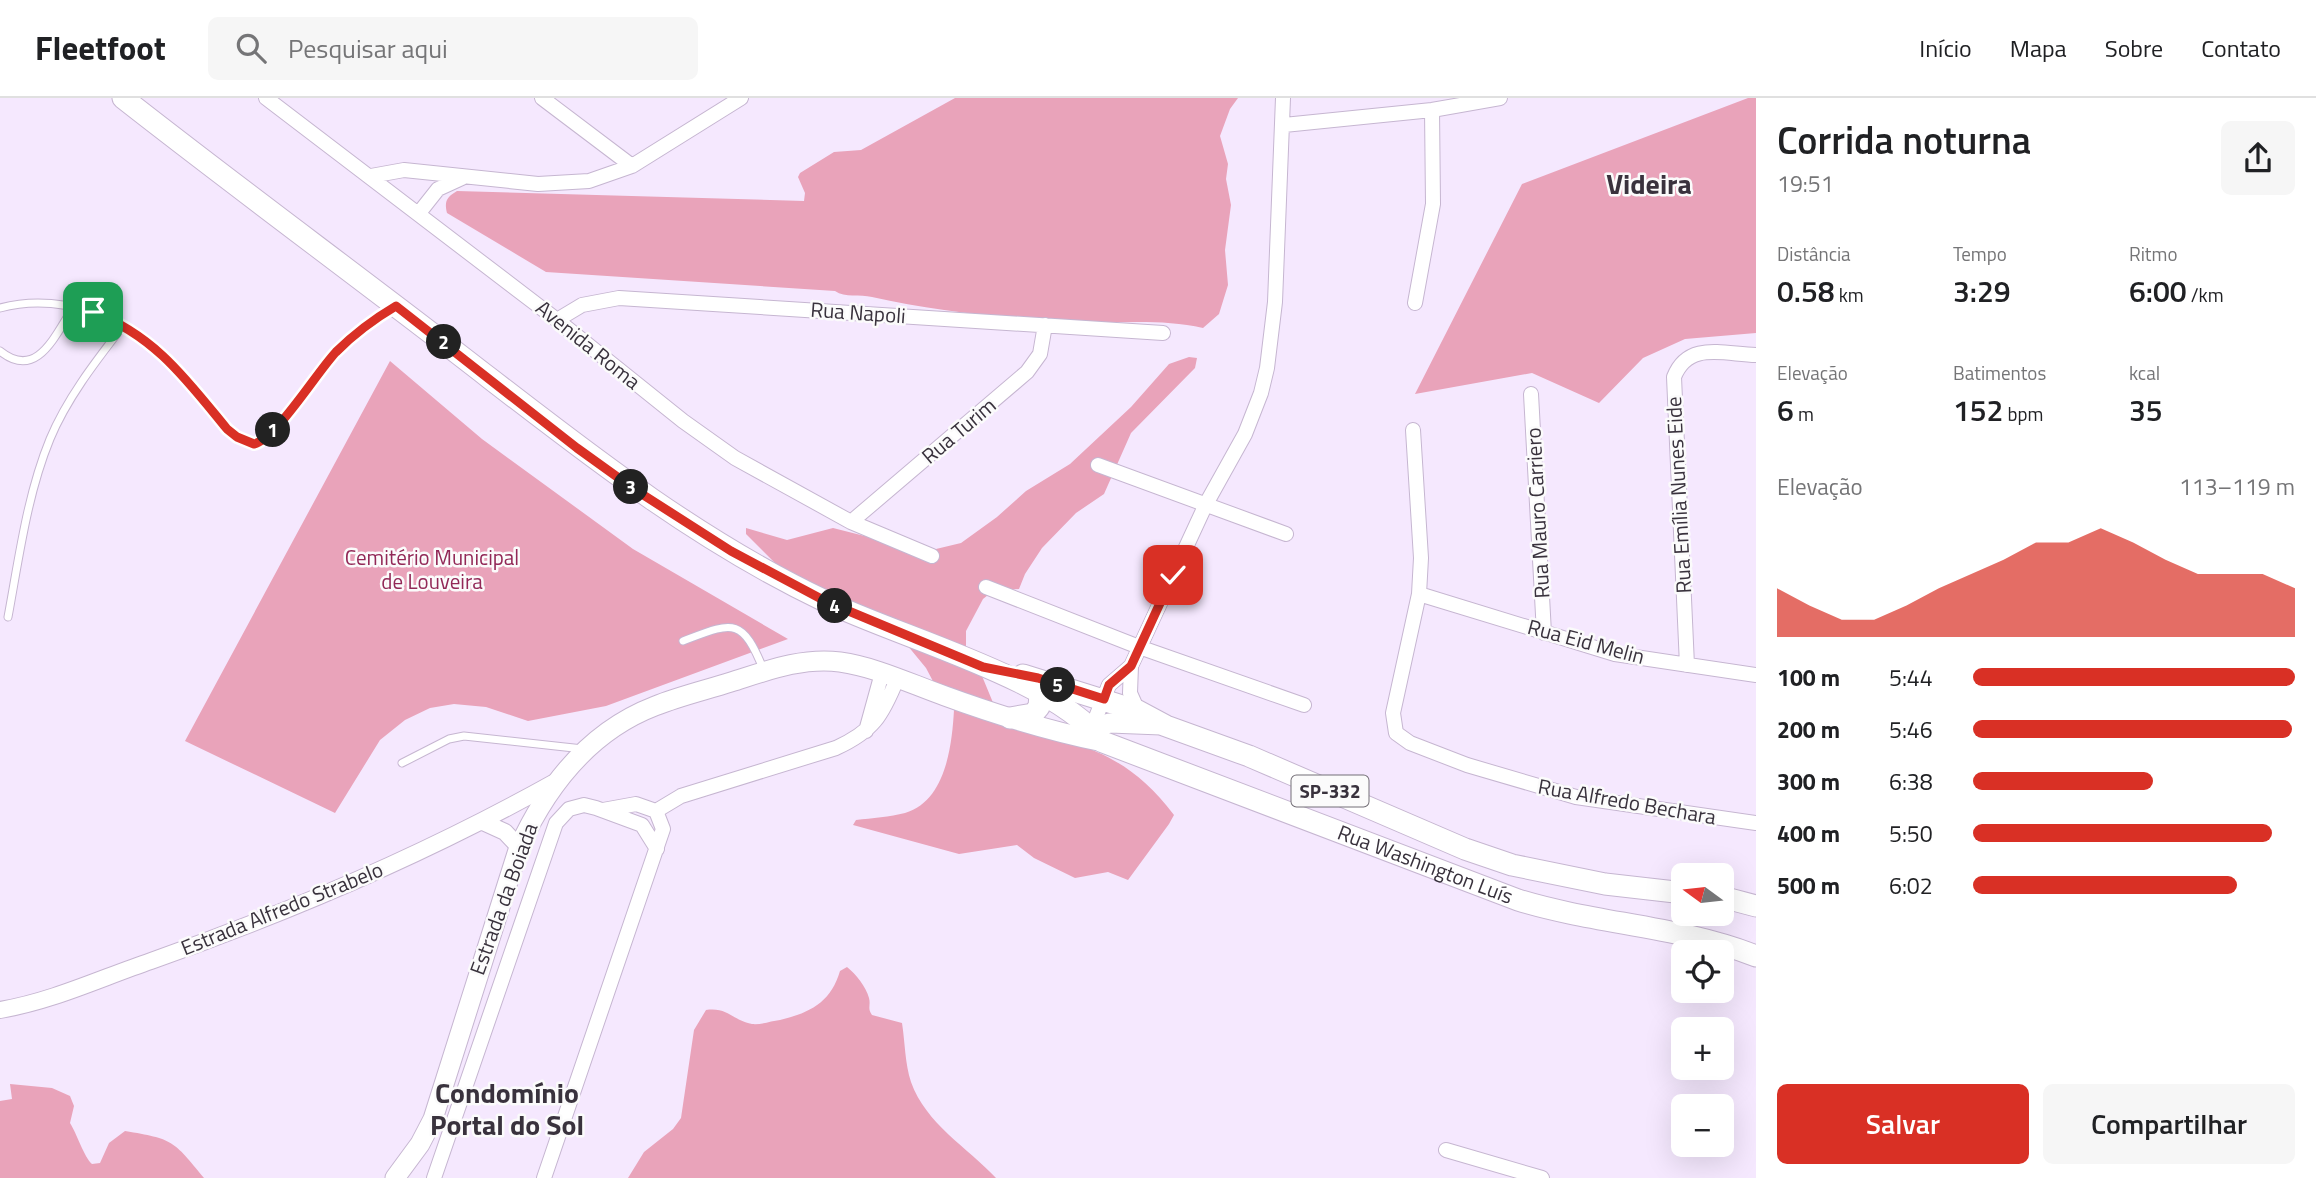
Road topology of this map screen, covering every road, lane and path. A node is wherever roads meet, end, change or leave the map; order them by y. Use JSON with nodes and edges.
{"nodes":[{"id":1,"x":123,"y":98,"type":"edge"},
{"id":2,"x":266,"y":98,"type":"edge"},
{"id":3,"x":542,"y":98,"type":"edge"},
{"id":4,"x":741,"y":98,"type":"edge"},
{"id":5,"x":1283,"y":98,"type":"edge"},
{"id":6,"x":1500,"y":98,"type":"edge"},
{"id":7,"x":1432,"y":110,"type":"junction"},
{"id":8,"x":1284,"y":125,"type":"junction"},
{"id":9,"x":632,"y":166,"type":"junction"},
{"id":10,"x":371,"y":176,"type":"junction"},
{"id":11,"x":462,"y":178,"type":"junction"},
{"id":12,"x":419,"y":213,"type":"junction"},
{"id":13,"x":1415,"y":303,"type":"dead end"},
{"id":14,"x":396,"y":306,"type":"junction"},
{"id":15,"x":0,"y":308,"type":"edge"},
{"id":16,"x":73,"y":308,"type":"junction"},
{"id":17,"x":557,"y":320,"type":"junction"},
{"id":18,"x":1045,"y":325,"type":"junction"},
{"id":19,"x":123,"y":326,"type":"junction"},
{"id":20,"x":1163,"y":333,"type":"dead end"},
{"id":21,"x":0,"y":351,"type":"edge"},
{"id":22,"x":1756,"y":355,"type":"edge"},
{"id":23,"x":1531,"y":394,"type":"dead end"},
{"id":24,"x":1413,"y":430,"type":"dead end"},
{"id":25,"x":1098,"y":465,"type":"dead end"},
{"id":26,"x":1206,"y":504,"type":"junction"},
{"id":27,"x":851,"y":522,"type":"junction"},
{"id":28,"x":1286,"y":534,"type":"dead end"},
{"id":29,"x":932,"y":556,"type":"dead end"},
{"id":30,"x":986,"y":587,"type":"dead end"},
{"id":31,"x":1419,"y":594,"type":"junction"},
{"id":32,"x":8,"y":617,"type":"dead end"},
{"id":33,"x":1544,"y":633,"type":"junction"},
{"id":34,"x":683,"y":641,"type":"dead end"},
{"id":35,"x":1139,"y":647,"type":"junction"},
{"id":36,"x":1131,"y":666,"type":"junction"},
{"id":37,"x":1687,"y":666,"type":"junction"},
{"id":38,"x":983,"y":667,"type":"junction"},
{"id":39,"x":764,"y":672,"type":"junction"},
{"id":40,"x":1756,"y":675,"type":"edge"},
{"id":41,"x":890,"y":676,"type":"junction"},
{"id":42,"x":1040,"y":694,"type":"junction"},
{"id":43,"x":1104,"y":699,"type":"junction"},
{"id":44,"x":1304,"y":705,"type":"dead end"},
{"id":45,"x":1138,"y":711,"type":"junction"},
{"id":46,"x":1010,"y":719,"type":"junction"},
{"id":47,"x":1166,"y":726,"type":"junction"},
{"id":48,"x":1097,"y":734,"type":"junction"},
{"id":49,"x":1213,"y":743,"type":"junction"},
{"id":50,"x":587,"y":749,"type":"junction"},
{"id":51,"x":402,"y":763,"type":"dead end"},
{"id":52,"x":1201,"y":778,"type":"junction"},
{"id":53,"x":553,"y":783,"type":"junction"},
{"id":54,"x":603,"y":810,"type":"junction"},
{"id":55,"x":656,"y":811,"type":"junction"},
{"id":56,"x":483,"y":822,"type":"junction"},
{"id":57,"x":1756,"y":823,"type":"edge"},
{"id":58,"x":519,"y":847,"type":"junction"},
{"id":59,"x":657,"y":849,"type":"junction"},
{"id":60,"x":1671,"y":892,"type":"edge"},
{"id":61,"x":1734,"y":900,"type":"edge"},
{"id":62,"x":1756,"y":906,"type":"edge"},
{"id":63,"x":1756,"y":956,"type":"edge"},
{"id":64,"x":0,"y":1010,"type":"edge"},
{"id":65,"x":1446,"y":1150,"type":"dead end"},
{"id":66,"x":395,"y":1178,"type":"edge"},
{"id":67,"x":434,"y":1178,"type":"edge"},
{"id":68,"x":544,"y":1178,"type":"edge"},
{"id":69,"x":1542,"y":1178,"type":"edge"}],
"edges":[{"from":1,"to":14,"type":"main road","number":"SP-332"},
{"from":2,"to":10,"type":"street","name":"Avenida Roma"},
{"from":3,"to":9,"type":"street"},
{"from":4,"to":9,"type":"street"},
{"from":5,"to":8,"type":"street"},
{"from":6,"to":7,"type":"street"},
{"from":7,"to":8,"type":"street"},
{"from":7,"to":13,"type":"street"},
{"from":8,"to":26,"type":"street"},
{"from":9,"to":11,"type":"street"},
{"from":10,"to":11,"type":"street"},
{"from":10,"to":12,"type":"street","name":"Avenida Roma"},
{"from":11,"to":12,"type":"street"},
{"from":12,"to":17,"type":"street","name":"Avenida Roma"},
{"from":14,"to":19,"type":"lane"},
{"from":14,"to":38,"type":"main road","number":"SP-332"},
{"from":15,"to":16,"type":"lane"},
{"from":16,"to":19,"type":"lane"},
{"from":16,"to":21,"type":"lane"},
{"from":17,"to":18,"type":"street","name":"Rua Napoli"},
{"from":17,"to":27,"type":"street","name":"Avenida Roma"},
{"from":18,"to":20,"type":"street","name":"Rua Napoli"},
{"from":18,"to":27,"type":"street","name":"Rua Turim"},
{"from":19,"to":32,"type":"lane"},
{"from":22,"to":37,"type":"street","name":"Rua Emília Nunes Eide"},
{"from":23,"to":33,"type":"street","name":"Rua Mauro Carriero"},
{"from":24,"to":31,"type":"street","name":"Rua Alfredo Bechara"},
{"from":25,"to":26,"type":"street"},
{"from":26,"to":28,"type":"street"},
{"from":26,"to":35,"type":"street"},
{"from":27,"to":29,"type":"street","name":"Avenida Roma"},
{"from":30,"to":35,"type":"street"},
{"from":31,"to":33,"type":"street","name":"Rua Eid Melin"},
{"from":31,"to":57,"type":"street","name":"Rua Alfredo Bechara"},
{"from":33,"to":37,"type":"street","name":"Rua Eid Melin"},
{"from":34,"to":39,"type":"lane"},
{"from":35,"to":36,"type":"street"},
{"from":35,"to":44,"type":"street"},
{"from":36,"to":43,"type":"street"},
{"from":36,"to":45,"type":"street"},
{"from":37,"to":40,"type":"street","name":"Rua Eid Melin"},
{"from":38,"to":42,"type":"main road","number":"SP-332"},
{"from":38,"to":43,"type":"main road","number":"SP-332"},
{"from":39,"to":41,"type":"main road","name":"Estrada da Boiada"},
{"from":39,"to":50,"type":"main road","name":"Estrada da Boiada"},
{"from":41,"to":46,"type":"main road","name":"Estrada da Boiada"},
{"from":41,"to":55,"type":"street"},
{"from":42,"to":46,"type":"main road"},
{"from":42,"to":48,"type":"main road","number":"SP-332"},
{"from":43,"to":45,"type":"main road","number":"SP-332"},
{"from":43,"to":48,"type":"street"},
{"from":45,"to":47,"type":"main road","number":"SP-332"},
{"from":46,"to":48,"type":"main road","name":"Estrada da Boiada"},
{"from":47,"to":48,"type":"main road"},
{"from":47,"to":49,"type":"main road","number":"SP-332"},
{"from":48,"to":52,"type":"main road","name":"Rua Washington Luís","number":"SP-332"},
{"from":49,"to":52,"type":"main road"},
{"from":49,"to":60,"type":"main road","number":"SP-332"},
{"from":50,"to":51,"type":"lane"},
{"from":50,"to":53,"type":"main road","name":"Estrada da Boiada"},
{"from":52,"to":63,"type":"main road","name":"Rua Washington Luís","number":"SP-332"},
{"from":53,"to":56,"type":"street","name":"Estrada Alfredo Strabelo"},
{"from":53,"to":58,"type":"main road","name":"Estrada da Boiada"},
{"from":54,"to":55,"type":"street"},
{"from":54,"to":59,"type":"street"},
{"from":54,"to":67,"type":"street"},
{"from":55,"to":59,"type":"street"},
{"from":56,"to":58,"type":"street"},
{"from":56,"to":64,"type":"street","name":"Estrada Alfredo Strabelo"},
{"from":58,"to":66,"type":"main road","name":"Estrada da Boiada"},
{"from":59,"to":68,"type":"street"},
{"from":61,"to":62,"type":"main road"},
{"from":65,"to":69,"type":"street"}]}
